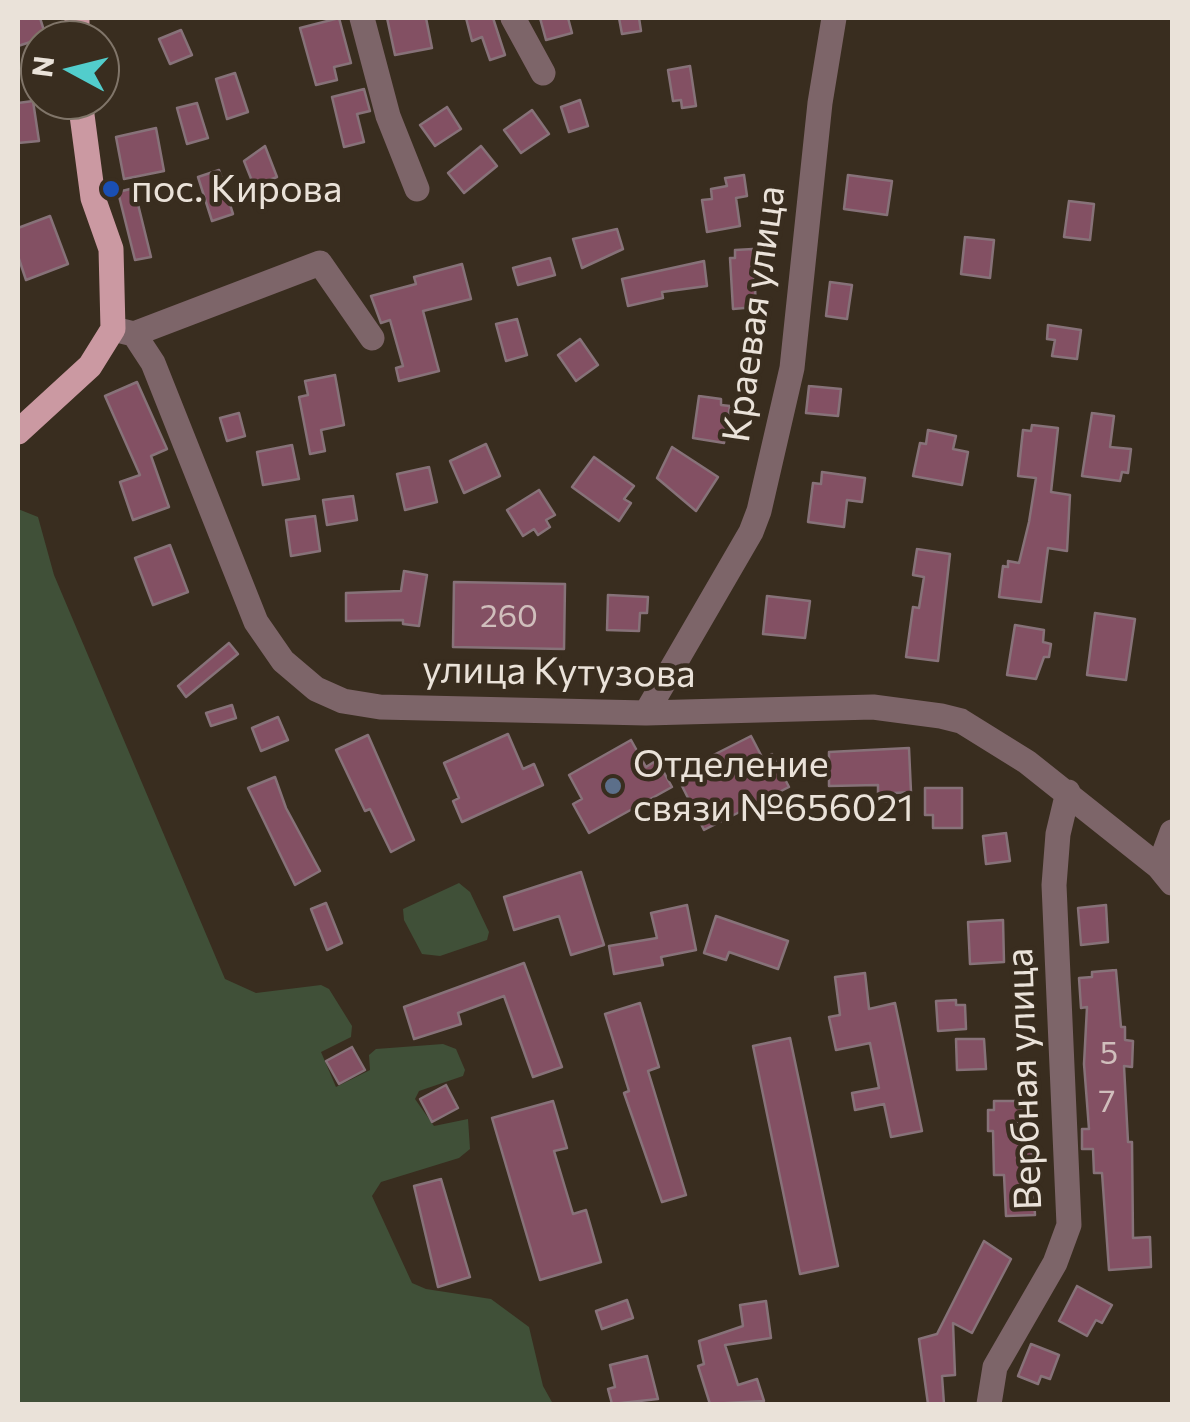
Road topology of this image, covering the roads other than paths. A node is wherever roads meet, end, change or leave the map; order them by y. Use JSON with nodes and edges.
{"nodes":[{"id":1,"x":362,"y":18,"type":"edge"},
{"id":2,"x":513,"y":18,"type":"edge"},
{"id":3,"x":834,"y":18,"type":"edge"},
{"id":4,"x":544,"y":73,"type":"dead end"},
{"id":5,"x":83,"y":120,"type":"edge"},
{"id":6,"x":417,"y":189,"type":"dead end"},
{"id":7,"x":124,"y":332,"type":"junction"},
{"id":8,"x":372,"y":338,"type":"dead end"},
{"id":9,"x":18,"y":432,"type":"edge"},
{"id":10,"x":646,"y":713,"type":"junction"},
{"id":11,"x":1068,"y":792,"type":"junction"},
{"id":12,"x":1172,"y":832,"type":"edge"},
{"id":13,"x":1166,"y":875,"type":"edge"},
{"id":14,"x":988,"y":1404,"type":"edge"}],
"edges":[{"from":1,"to":6,"type":"street"},
{"from":2,"to":4,"type":"street"},
{"from":3,"to":10,"type":"street","name":"Краевая улица"},
{"from":5,"to":7,"type":"main road","name":"улица Кутузова"},
{"from":7,"to":8,"type":"street"},
{"from":7,"to":9,"type":"main road"},
{"from":7,"to":10,"type":"street","name":"улица Кутузова"},
{"from":10,"to":11,"type":"street","name":"улица Кутузова"},
{"from":11,"to":13,"type":"street","name":"улица Кутузова"},
{"from":11,"to":14,"type":"street","name":"Вербная улица"},
{"from":12,"to":13,"type":"street"}]}
